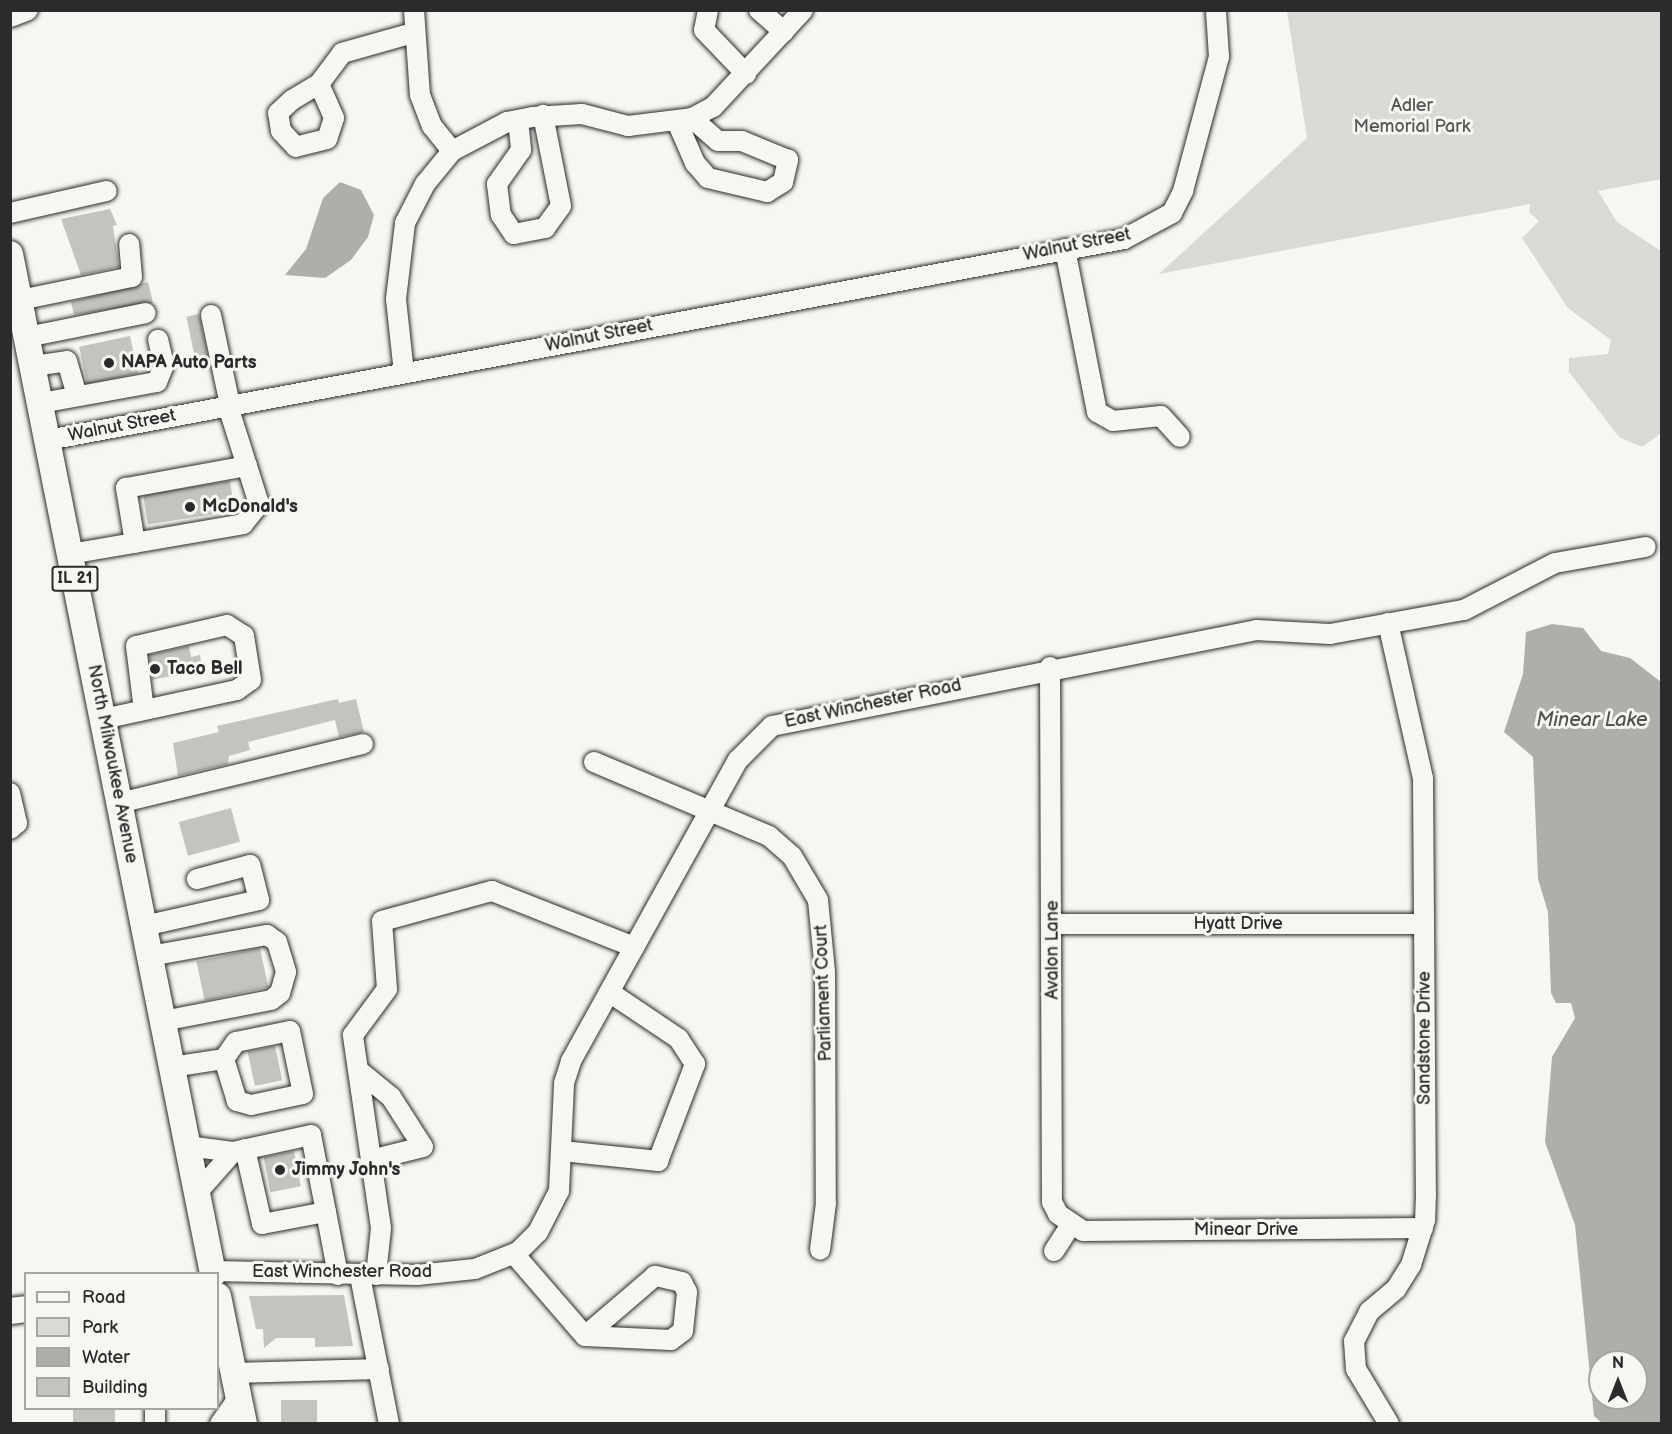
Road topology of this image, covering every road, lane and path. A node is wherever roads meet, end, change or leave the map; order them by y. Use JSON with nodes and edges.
{"nodes":[{"id":1,"x":28,"y":10,"type":"edge"},
{"id":2,"x":414,"y":10,"type":"edge"},
{"id":3,"x":708,"y":10,"type":"edge"},
{"id":4,"x":759,"y":10,"type":"edge"},
{"id":5,"x":803,"y":10,"type":"edge"},
{"id":6,"x":1216,"y":10,"type":"edge"},
{"id":7,"x":10,"y":17,"type":"edge"},
{"id":8,"x":784,"y":32,"type":"junction"},
{"id":9,"x":413,"y":33,"type":"junction"},
{"id":10,"x":746,"y":74,"type":"junction"},
{"id":11,"x":319,"y":84,"type":"dead end"},
{"id":12,"x":543,"y":116,"type":"junction"},
{"id":13,"x":518,"y":120,"type":"junction"},
{"id":14,"x":685,"y":121,"type":"junction"},
{"id":15,"x":452,"y":151,"type":"junction"},
{"id":16,"x":107,"y":191,"type":"dead end"},
{"id":17,"x":10,"y":213,"type":"edge"},
{"id":18,"x":129,"y":244,"type":"dead end"},
{"id":19,"x":1065,"y":249,"type":"junction"},
{"id":20,"x":10,"y":254,"type":"edge"},
{"id":21,"x":20,"y":300,"type":"junction"},
{"id":22,"x":146,"y":314,"type":"dead end"},
{"id":23,"x":211,"y":315,"type":"dead end"},
{"id":24,"x":27,"y":338,"type":"junction"},
{"id":25,"x":158,"y":340,"type":"dead end"},
{"id":26,"x":33,"y":366,"type":"junction"},
{"id":27,"x":404,"y":373,"type":"junction"},
{"id":28,"x":77,"y":396,"type":"junction"},
{"id":29,"x":41,"y":403,"type":"junction"},
{"id":30,"x":229,"y":406,"type":"junction"},
{"id":31,"x":1180,"y":437,"type":"dead end"},
{"id":32,"x":48,"y":440,"type":"junction"},
{"id":33,"x":247,"y":466,"type":"junction"},
{"id":34,"x":135,"y":543,"type":"junction"},
{"id":35,"x":1646,"y":547,"type":"dead end"},
{"id":36,"x":70,"y":554,"type":"junction"},
{"id":37,"x":1388,"y":623,"type":"junction"},
{"id":38,"x":1050,"y":667,"type":"junction"},
{"id":39,"x":144,"y":710,"type":"junction"},
{"id":40,"x":103,"y":719,"type":"junction"},
{"id":41,"x":363,"y":744,"type":"dead end"},
{"id":42,"x":594,"y":762,"type":"dead end"},
{"id":43,"x":10,"y":793,"type":"edge"},
{"id":44,"x":119,"y":803,"type":"junction"},
{"id":45,"x":710,"y":810,"type":"junction"},
{"id":46,"x":10,"y":829,"type":"edge"},
{"id":47,"x":197,"y":879,"type":"dead end"},
{"id":48,"x":1053,"y":924,"type":"junction"},
{"id":49,"x":1424,"y":924,"type":"junction"},
{"id":50,"x":144,"y":926,"type":"junction"},
{"id":51,"x":634,"y":947,"type":"junction"},
{"id":52,"x":150,"y":956,"type":"junction"},
{"id":53,"x":609,"y":992,"type":"junction"},
{"id":54,"x":163,"y":1022,"type":"junction"},
{"id":55,"x":224,"y":1059,"type":"junction"},
{"id":56,"x":172,"y":1067,"type":"junction"},
{"id":57,"x":358,"y":1070,"type":"junction"},
{"id":58,"x":187,"y":1146,"type":"junction"},
{"id":59,"x":243,"y":1149,"type":"junction"},
{"id":60,"x":562,"y":1151,"type":"junction"},
{"id":61,"x":371,"y":1160,"type":"junction"},
{"id":62,"x":322,"y":1191,"type":"junction"},
{"id":63,"x":196,"y":1194,"type":"junction"},
{"id":64,"x":326,"y":1212,"type":"junction"},
{"id":65,"x":1071,"y":1225,"type":"junction"},
{"id":66,"x":1423,"y":1228,"type":"junction"},
{"id":67,"x":820,"y":1250,"type":"dead end"},
{"id":68,"x":1054,"y":1251,"type":"dead end"},
{"id":69,"x":514,"y":1254,"type":"junction"},
{"id":70,"x":207,"y":1272,"type":"edge"},
{"id":71,"x":219,"y":1273,"type":"edge"},
{"id":72,"x":338,"y":1275,"type":"junction"},
{"id":73,"x":368,"y":1276,"type":"junction"},
{"id":74,"x":219,"y":1301,"type":"edge"},
{"id":75,"x":585,"y":1336,"type":"junction"},
{"id":76,"x":379,"y":1369,"type":"junction"},
{"id":77,"x":236,"y":1385,"type":"junction"},
{"id":78,"x":220,"y":1424,"type":"edge"},
{"id":79,"x":244,"y":1424,"type":"edge"},
{"id":80,"x":389,"y":1424,"type":"edge"},
{"id":81,"x":1389,"y":1424,"type":"edge"}],
"edges":[{"from":1,"to":7,"type":"street"},
{"from":2,"to":9,"type":"street"},
{"from":3,"to":10,"type":"street"},
{"from":4,"to":8,"type":"street"},
{"from":5,"to":8,"type":"street"},
{"from":6,"to":19,"type":"street","name":"Walnut Street"},
{"from":8,"to":10,"type":"street"},
{"from":9,"to":11,"type":"street"},
{"from":9,"to":15,"type":"street"},
{"from":10,"to":14,"type":"street"},
{"from":12,"to":13,"type":"street"},
{"from":12,"to":13,"type":"street"},
{"from":12,"to":14,"type":"street"},
{"from":13,"to":15,"type":"street"},
{"from":14,"to":14,"type":"street"},
{"from":15,"to":27,"type":"street"},
{"from":16,"to":17,"type":"street"},
{"from":18,"to":21,"type":"street"},
{"from":19,"to":27,"type":"street","name":"Walnut Street"},
{"from":19,"to":31,"type":"street"},
{"from":20,"to":21,"type":"main road","name":"North Milwaukee Avenue","number":"IL 21"},
{"from":21,"to":24,"type":"main road","name":"North Milwaukee Avenue","number":"IL 21"},
{"from":22,"to":24,"type":"street"},
{"from":23,"to":30,"type":"street"},
{"from":24,"to":26,"type":"main road","name":"North Milwaukee Avenue","number":"IL 21"},
{"from":25,"to":28,"type":"street"},
{"from":26,"to":28,"type":"street"},
{"from":26,"to":29,"type":"main road","name":"North Milwaukee Avenue","number":"IL 21"},
{"from":27,"to":30,"type":"street","name":"Walnut Street"},
{"from":28,"to":29,"type":"street"},
{"from":29,"to":32,"type":"main road","name":"North Milwaukee Avenue","number":"IL 21"},
{"from":30,"to":32,"type":"street","name":"Walnut Street"},
{"from":30,"to":33,"type":"street"},
{"from":32,"to":36,"type":"main road","name":"North Milwaukee Avenue","number":"IL 21"},
{"from":33,"to":34,"type":"street"},
{"from":33,"to":34,"type":"street"},
{"from":34,"to":36,"type":"street"},
{"from":35,"to":37,"type":"street","name":"East Winchester Road"},
{"from":36,"to":40,"type":"main road","name":"North Milwaukee Avenue","number":"IL 21"},
{"from":37,"to":38,"type":"street","name":"East Winchester Road"},
{"from":37,"to":49,"type":"street","name":"Sandstone Drive"},
{"from":38,"to":45,"type":"street","name":"East Winchester Road"},
{"from":38,"to":48,"type":"street","name":"Avalon Lane"},
{"from":39,"to":39,"type":"street"},
{"from":39,"to":40,"type":"street"},
{"from":40,"to":44,"type":"main road","name":"North Milwaukee Avenue","number":"IL 21"},
{"from":41,"to":44,"type":"street"},
{"from":42,"to":45,"type":"street","name":"Parliament Court"},
{"from":43,"to":46,"type":"street"},
{"from":44,"to":50,"type":"main road","name":"North Milwaukee Avenue","number":"IL 21"},
{"from":45,"to":51,"type":"street","name":"East Winchester Road"},
{"from":45,"to":67,"type":"street","name":"Parliament Court"},
{"from":47,"to":50,"type":"street"},
{"from":48,"to":49,"type":"street","name":"Hyatt Drive"},
{"from":48,"to":65,"type":"street","name":"Avalon Lane"},
{"from":49,"to":66,"type":"street","name":"Sandstone Drive"},
{"from":50,"to":52,"type":"main road","name":"North Milwaukee Avenue","number":"IL 21"},
{"from":51,"to":53,"type":"street","name":"East Winchester Road"},
{"from":51,"to":57,"type":"street"},
{"from":52,"to":54,"type":"main road","name":"North Milwaukee Avenue","number":"IL 21"},
{"from":52,"to":54,"type":"street"},
{"from":53,"to":60,"type":"street","name":"East Winchester Road"},
{"from":53,"to":60,"type":"street"},
{"from":54,"to":56,"type":"main road","name":"North Milwaukee Avenue","number":"IL 21"},
{"from":55,"to":55,"type":"street"},
{"from":55,"to":56,"type":"street"},
{"from":56,"to":58,"type":"main road","name":"North Milwaukee Avenue","number":"IL 21"},
{"from":57,"to":61,"type":"street"},
{"from":57,"to":61,"type":"street"},
{"from":58,"to":59,"type":"street"},
{"from":58,"to":63,"type":"main road","name":"North Milwaukee Avenue","number":"IL 21"},
{"from":59,"to":62,"type":"street"},
{"from":59,"to":62,"type":"street"},
{"from":59,"to":63,"type":"street"},
{"from":59,"to":64,"type":"street"},
{"from":60,"to":69,"type":"street","name":"East Winchester Road"},
{"from":61,"to":73,"type":"street"},
{"from":62,"to":64,"type":"street"},
{"from":63,"to":70,"type":"main road","name":"North Milwaukee Avenue","number":"IL 21"},
{"from":64,"to":72,"type":"street"},
{"from":65,"to":66,"type":"street","name":"Minear Drive"},
{"from":65,"to":68,"type":"street"},
{"from":66,"to":81,"type":"street","name":"Sandstone Drive"},
{"from":69,"to":73,"type":"street","name":"East Winchester Road"},
{"from":69,"to":75,"type":"street"},
{"from":71,"to":72,"type":"street","name":"East Winchester Road"},
{"from":72,"to":73,"type":"street","name":"East Winchester Road"},
{"from":73,"to":76,"type":"street"},
{"from":74,"to":77,"type":"main road"},
{"from":75,"to":75,"type":"street"},
{"from":76,"to":77,"type":"street"},
{"from":76,"to":80,"type":"street"},
{"from":77,"to":78,"type":"street"},
{"from":77,"to":79,"type":"main road"}]}
